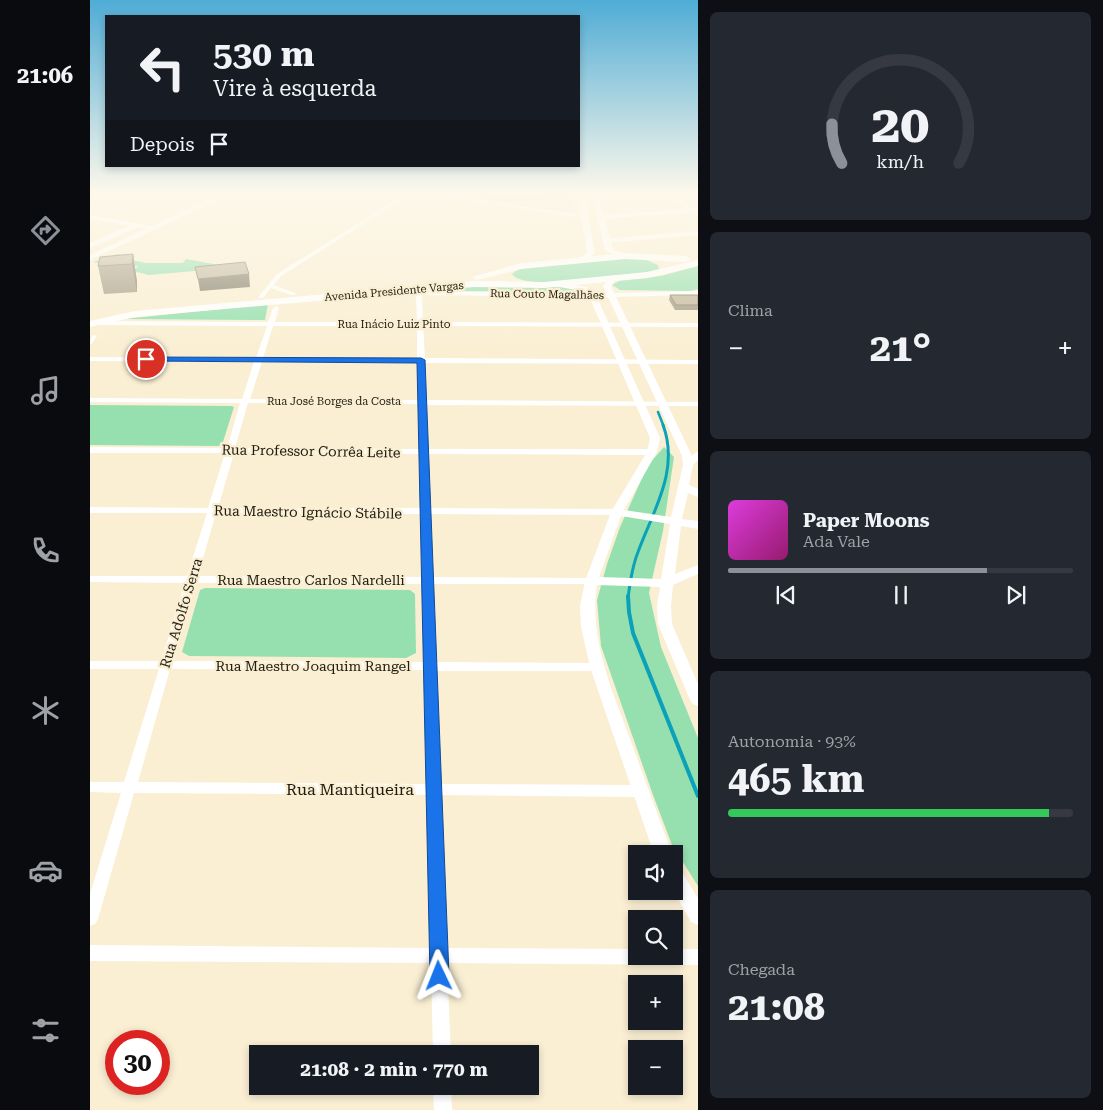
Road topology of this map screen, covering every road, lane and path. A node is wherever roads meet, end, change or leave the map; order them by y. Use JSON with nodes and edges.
{"nodes":[{"id":1,"x":116,"y":246,"type":"edge"},
{"id":2,"x":325,"y":246,"type":"edge"},
{"id":3,"x":589,"y":246,"type":"edge"},
{"id":4,"x":607,"y":246,"type":"edge"},
{"id":5,"x":625,"y":256,"type":"junction"},
{"id":6,"x":90,"y":258,"type":"edge"},
{"id":7,"x":652,"y":258,"type":"junction"},
{"id":8,"x":698,"y":259,"type":"edge"},
{"id":9,"x":582,"y":260,"type":"junction"},
{"id":10,"x":698,"y":263,"type":"edge"},
{"id":11,"x":510,"y":268,"type":"junction"},
{"id":12,"x":662,"y":272,"type":"junction"},
{"id":13,"x":613,"y":279,"type":"junction"},
{"id":14,"x":522,"y":284,"type":"junction"},
{"id":15,"x":557,"y":284,"type":"junction"},
{"id":16,"x":271,"y":286,"type":"junction"},
{"id":17,"x":419,"y":293,"type":"junction"},
{"id":18,"x":698,"y":293,"type":"edge"},
{"id":19,"x":293,"y":294,"type":"junction"},
{"id":20,"x":366,"y":294,"type":"junction"},
{"id":21,"x":592,"y":295,"type":"junction"},
{"id":22,"x":611,"y":295,"type":"junction"},
{"id":23,"x":261,"y":297,"type":"junction"},
{"id":24,"x":276,"y":308,"type":"dead end"},
{"id":25,"x":90,"y":313,"type":"edge"},
{"id":26,"x":270,"y":323,"type":"junction"},
{"id":27,"x":90,"y":324,"type":"edge"},
{"id":28,"x":420,"y":324,"type":"junction"},
{"id":29,"x":606,"y":325,"type":"junction"},
{"id":30,"x":625,"y":325,"type":"junction"},
{"id":31,"x":698,"y":326,"type":"edge"},
{"id":32,"x":90,"y":359,"type":"edge"},
{"id":33,"x":258,"y":360,"type":"junction"},
{"id":34,"x":421,"y":360,"type":"junction"},
{"id":35,"x":622,"y":361,"type":"junction"},
{"id":36,"x":641,"y":361,"type":"junction"},
{"id":37,"x":698,"y":362,"type":"edge"},
{"id":38,"x":90,"y":400,"type":"edge"},
{"id":39,"x":245,"y":401,"type":"junction"},
{"id":40,"x":422,"y":402,"type":"junction"},
{"id":41,"x":641,"y":403,"type":"junction"},
{"id":42,"x":663,"y":404,"type":"junction"},
{"id":43,"x":698,"y":404,"type":"edge"},
{"id":44,"x":90,"y":450,"type":"edge"},
{"id":45,"x":230,"y":450,"type":"junction"},
{"id":46,"x":424,"y":452,"type":"junction"},
{"id":47,"x":652,"y":452,"type":"junction"},
{"id":48,"x":698,"y":455,"type":"edge"},
{"id":49,"x":688,"y":465,"type":"junction"},
{"id":50,"x":683,"y":486,"type":"junction"},
{"id":51,"x":698,"y":494,"type":"edge"},
{"id":52,"x":90,"y":510,"type":"edge"},
{"id":53,"x":213,"y":510,"type":"junction"},
{"id":54,"x":617,"y":512,"type":"junction"},
{"id":55,"x":426,"y":513,"type":"junction"},
{"id":56,"x":676,"y":521,"type":"junction"},
{"id":57,"x":698,"y":525,"type":"edge"},
{"id":58,"x":698,"y":569,"type":"edge"},
{"id":59,"x":90,"y":579,"type":"edge"},
{"id":60,"x":191,"y":580,"type":"junction"},
{"id":61,"x":428,"y":580,"type":"junction"},
{"id":62,"x":591,"y":581,"type":"junction"},
{"id":63,"x":667,"y":583,"type":"junction"},
{"id":64,"x":90,"y":664,"type":"edge"},
{"id":65,"x":165,"y":666,"type":"junction"},
{"id":66,"x":430,"y":666,"type":"junction"},
{"id":67,"x":597,"y":667,"type":"junction"},
{"id":68,"x":698,"y":700,"type":"edge"},
{"id":69,"x":90,"y":787,"type":"edge"},
{"id":70,"x":129,"y":787,"type":"junction"},
{"id":71,"x":433,"y":789,"type":"junction"},
{"id":72,"x":640,"y":791,"type":"junction"},
{"id":73,"x":661,"y":845,"type":"edge"},
{"id":74,"x":683,"y":890,"type":"edge"},
{"id":75,"x":698,"y":916,"type":"edge"},
{"id":76,"x":90,"y":919,"type":"edge"},
{"id":77,"x":90,"y":953,"type":"edge"},
{"id":78,"x":439,"y":956,"type":"junction"},
{"id":79,"x":698,"y":957,"type":"edge"},
{"id":80,"x":442,"y":1045,"type":"edge"},
{"id":81,"x":442,"y":1095,"type":"edge"},
{"id":82,"x":443,"y":1110,"type":"edge"}],
"edges":[{"from":1,"to":6,"type":"main road"},
{"from":2,"to":16,"type":"street"},
{"from":3,"to":9,"type":"main road"},
{"from":4,"to":5,"type":"main road"},
{"from":5,"to":7,"type":"main road","name":"Avenida Presidente Vargas"},
{"from":5,"to":9,"type":"main road","name":"Avenida Presidente Vargas"},
{"from":7,"to":8,"type":"main road","name":"Avenida Presidente Vargas"},
{"from":7,"to":12,"type":"main road"},
{"from":9,"to":11,"type":"main road","name":"Avenida Presidente Vargas"},
{"from":10,"to":12,"type":"main road","name":"Avenida Presidente Vargas"},
{"from":11,"to":14,"type":"main road"},
{"from":11,"to":19,"type":"main road","name":"Avenida Presidente Vargas"},
{"from":12,"to":13,"type":"main road","name":"Avenida Presidente Vargas"},
{"from":13,"to":15,"type":"main road","name":"Avenida Presidente Vargas"},
{"from":13,"to":22,"type":"street"},
{"from":14,"to":15,"type":"main road","name":"Avenida Presidente Vargas"},
{"from":14,"to":20,"type":"main road","name":"Avenida Presidente Vargas"},
{"from":15,"to":21,"type":"street"},
{"from":16,"to":19,"type":"street"},
{"from":16,"to":23,"type":"street"},
{"from":17,"to":20,"type":"street","name":"Rua Couto Magalhães"},
{"from":17,"to":21,"type":"street","name":"Rua Couto Magalhães"},
{"from":17,"to":28,"type":"street"},
{"from":18,"to":22,"type":"street","name":"Rua Couto Magalhães"},
{"from":19,"to":23,"type":"main road","name":"Avenida Presidente Vargas"},
{"from":20,"to":27,"type":"main road","name":"Avenida Presidente Vargas"},
{"from":21,"to":22,"type":"street","name":"Rua Couto Magalhães"},
{"from":21,"to":29,"type":"street"},
{"from":22,"to":30,"type":"street"},
{"from":23,"to":25,"type":"main road","name":"Avenida Presidente Vargas"},
{"from":24,"to":26,"type":"street","name":"Rua Adolfo Serra"},
{"from":26,"to":27,"type":"street","name":"Rua Inácio Luiz Pinto"},
{"from":26,"to":28,"type":"street","name":"Rua Inácio Luiz Pinto"},
{"from":26,"to":33,"type":"street","name":"Rua Adolfo Serra"},
{"from":28,"to":29,"type":"street","name":"Rua Inácio Luiz Pinto"},
{"from":28,"to":34,"type":"street"},
{"from":29,"to":30,"type":"street","name":"Rua Inácio Luiz Pinto"},
{"from":29,"to":35,"type":"street"},
{"from":30,"to":31,"type":"street","name":"Rua Inácio Luiz Pinto"},
{"from":30,"to":36,"type":"street"},
{"from":32,"to":33,"type":"street"},
{"from":33,"to":34,"type":"street"},
{"from":33,"to":39,"type":"street","name":"Rua Adolfo Serra"},
{"from":34,"to":35,"type":"street"},
{"from":34,"to":40,"type":"street"},
{"from":35,"to":36,"type":"street"},
{"from":35,"to":41,"type":"street"},
{"from":36,"to":37,"type":"street"},
{"from":36,"to":42,"type":"street"},
{"from":38,"to":39,"type":"street","name":"Rua José Borges da Costa"},
{"from":39,"to":40,"type":"street","name":"Rua José Borges da Costa"},
{"from":39,"to":45,"type":"street","name":"Rua Adolfo Serra"},
{"from":40,"to":41,"type":"street","name":"Rua José Borges da Costa"},
{"from":40,"to":46,"type":"street"},
{"from":41,"to":42,"type":"street","name":"Rua José Borges da Costa"},
{"from":41,"to":47,"type":"street"},
{"from":42,"to":43,"type":"street","name":"Rua José Borges da Costa"},
{"from":42,"to":49,"type":"street"},
{"from":44,"to":45,"type":"street","name":"Rua Professor Corrêa Leite"},
{"from":45,"to":46,"type":"street","name":"Rua Professor Corrêa Leite"},
{"from":45,"to":53,"type":"street","name":"Rua Adolfo Serra"},
{"from":46,"to":47,"type":"street","name":"Rua Professor Corrêa Leite"},
{"from":46,"to":55,"type":"street"},
{"from":47,"to":54,"type":"street"},
{"from":48,"to":49,"type":"street"},
{"from":49,"to":50,"type":"street"},
{"from":50,"to":51,"type":"street"},
{"from":50,"to":56,"type":"street"},
{"from":52,"to":53,"type":"street","name":"Rua Maestro Ignácio Stábile"},
{"from":53,"to":55,"type":"street","name":"Rua Maestro Ignácio Stábile"},
{"from":53,"to":60,"type":"street","name":"Rua Adolfo Serra"},
{"from":54,"to":55,"type":"street","name":"Rua Maestro Ignácio Stábile"},
{"from":54,"to":56,"type":"street"},
{"from":54,"to":62,"type":"street"},
{"from":55,"to":61,"type":"street"},
{"from":56,"to":57,"type":"street"},
{"from":56,"to":63,"type":"street"},
{"from":58,"to":63,"type":"street"},
{"from":59,"to":60,"type":"street","name":"Rua Maestro Carlos Nardelli"},
{"from":60,"to":61,"type":"street","name":"Rua Maestro Carlos Nardelli"},
{"from":60,"to":65,"type":"street","name":"Rua Adolfo Serra"},
{"from":61,"to":62,"type":"street","name":"Rua Maestro Carlos Nardelli"},
{"from":61,"to":66,"type":"street"},
{"from":62,"to":63,"type":"street"},
{"from":62,"to":67,"type":"street"},
{"from":63,"to":68,"type":"street"},
{"from":64,"to":65,"type":"street","name":"Rua Maestro Joaquim Rangel"},
{"from":65,"to":66,"type":"street","name":"Rua Maestro Joaquim Rangel"},
{"from":65,"to":70,"type":"street","name":"Rua Adolfo Serra"},
{"from":66,"to":67,"type":"street","name":"Rua Maestro Joaquim Rangel"},
{"from":66,"to":71,"type":"street"},
{"from":67,"to":72,"type":"street"},
{"from":69,"to":70,"type":"street","name":"Rua Mantiqueira"},
{"from":70,"to":71,"type":"street","name":"Rua Mantiqueira"},
{"from":70,"to":76,"type":"street","name":"Rua Adolfo Serra"},
{"from":71,"to":72,"type":"street","name":"Rua Mantiqueira"},
{"from":71,"to":78,"type":"street"},
{"from":72,"to":73,"type":"street"},
{"from":74,"to":75,"type":"street"},
{"from":77,"to":78,"type":"street"},
{"from":78,"to":79,"type":"street"},
{"from":78,"to":80,"type":"street"},
{"from":81,"to":82,"type":"street"}]}
